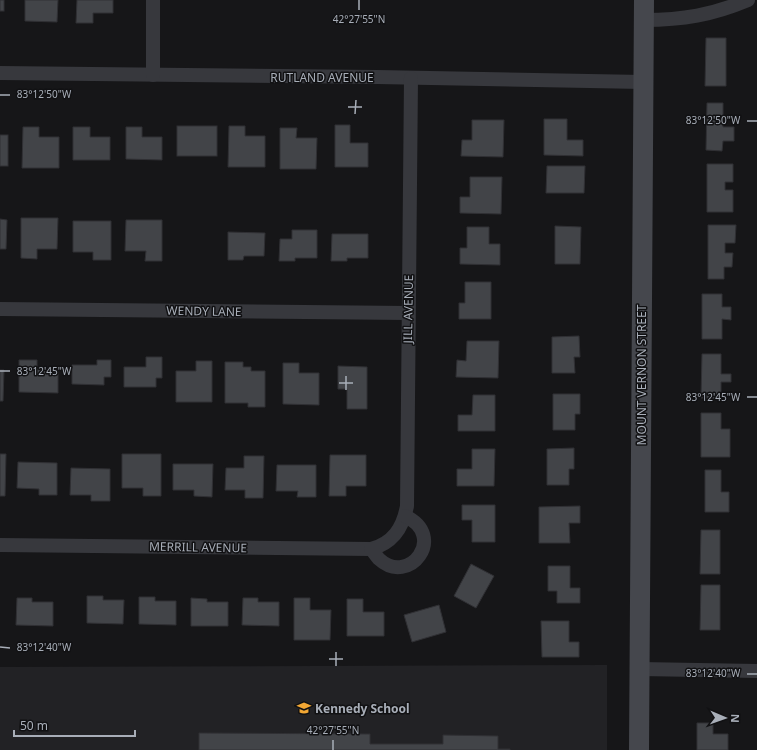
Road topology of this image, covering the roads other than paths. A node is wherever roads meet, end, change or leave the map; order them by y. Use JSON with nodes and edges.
{"nodes":[{"id":1,"x":153,"y":0,"type":"edge"},
{"id":2,"x":644,"y":0,"type":"edge"},
{"id":3,"x":748,"y":0,"type":"edge"},
{"id":4,"x":644,"y":20,"type":"junction"},
{"id":5,"x":0,"y":73,"type":"edge"},
{"id":6,"x":153,"y":75,"type":"junction"},
{"id":7,"x":411,"y":78,"type":"junction"},
{"id":8,"x":643,"y":82,"type":"junction"},
{"id":9,"x":0,"y":309,"type":"edge"},
{"id":10,"x":408,"y":313,"type":"junction"},
{"id":11,"x":405,"y":516,"type":"junction"},
{"id":12,"x":394,"y":537,"type":"joint"},
{"id":13,"x":0,"y":545,"type":"edge"},
{"id":14,"x":371,"y":549,"type":"junction"},
{"id":15,"x":640,"y":669,"type":"junction"},
{"id":16,"x":757,"y":671,"type":"edge"},
{"id":17,"x":639,"y":750,"type":"edge"}],
"edges":[{"from":1,"to":6,"type":"street"},
{"from":2,"to":4,"type":"street","name":"MOUNT VERNON STREET"},
{"from":3,"to":4,"type":"street"},
{"from":4,"to":8,"type":"street","name":"MOUNT VERNON STREET"},
{"from":5,"to":6,"type":"street","name":"RUTLAND AVENUE"},
{"from":6,"to":7,"type":"street","name":"RUTLAND AVENUE"},
{"from":7,"to":8,"type":"street","name":"RUTLAND AVENUE"},
{"from":7,"to":10,"type":"street","name":"JILL AVENUE"},
{"from":8,"to":15,"type":"street","name":"MOUNT VERNON STREET"},
{"from":9,"to":10,"type":"street","name":"WENDY LANE"},
{"from":10,"to":11,"type":"street","name":"JILL AVENUE"},
{"from":11,"to":12,"type":"street","name":"JILL AVENUE"},
{"from":11,"to":14,"type":"street"},
{"from":12,"to":14,"type":"street","name":"MERRILL AVENUE"},
{"from":13,"to":14,"type":"street","name":"MERRILL AVENUE"},
{"from":15,"to":16,"type":"street"},
{"from":15,"to":17,"type":"street","name":"MOUNT VERNON STREET"}]}
